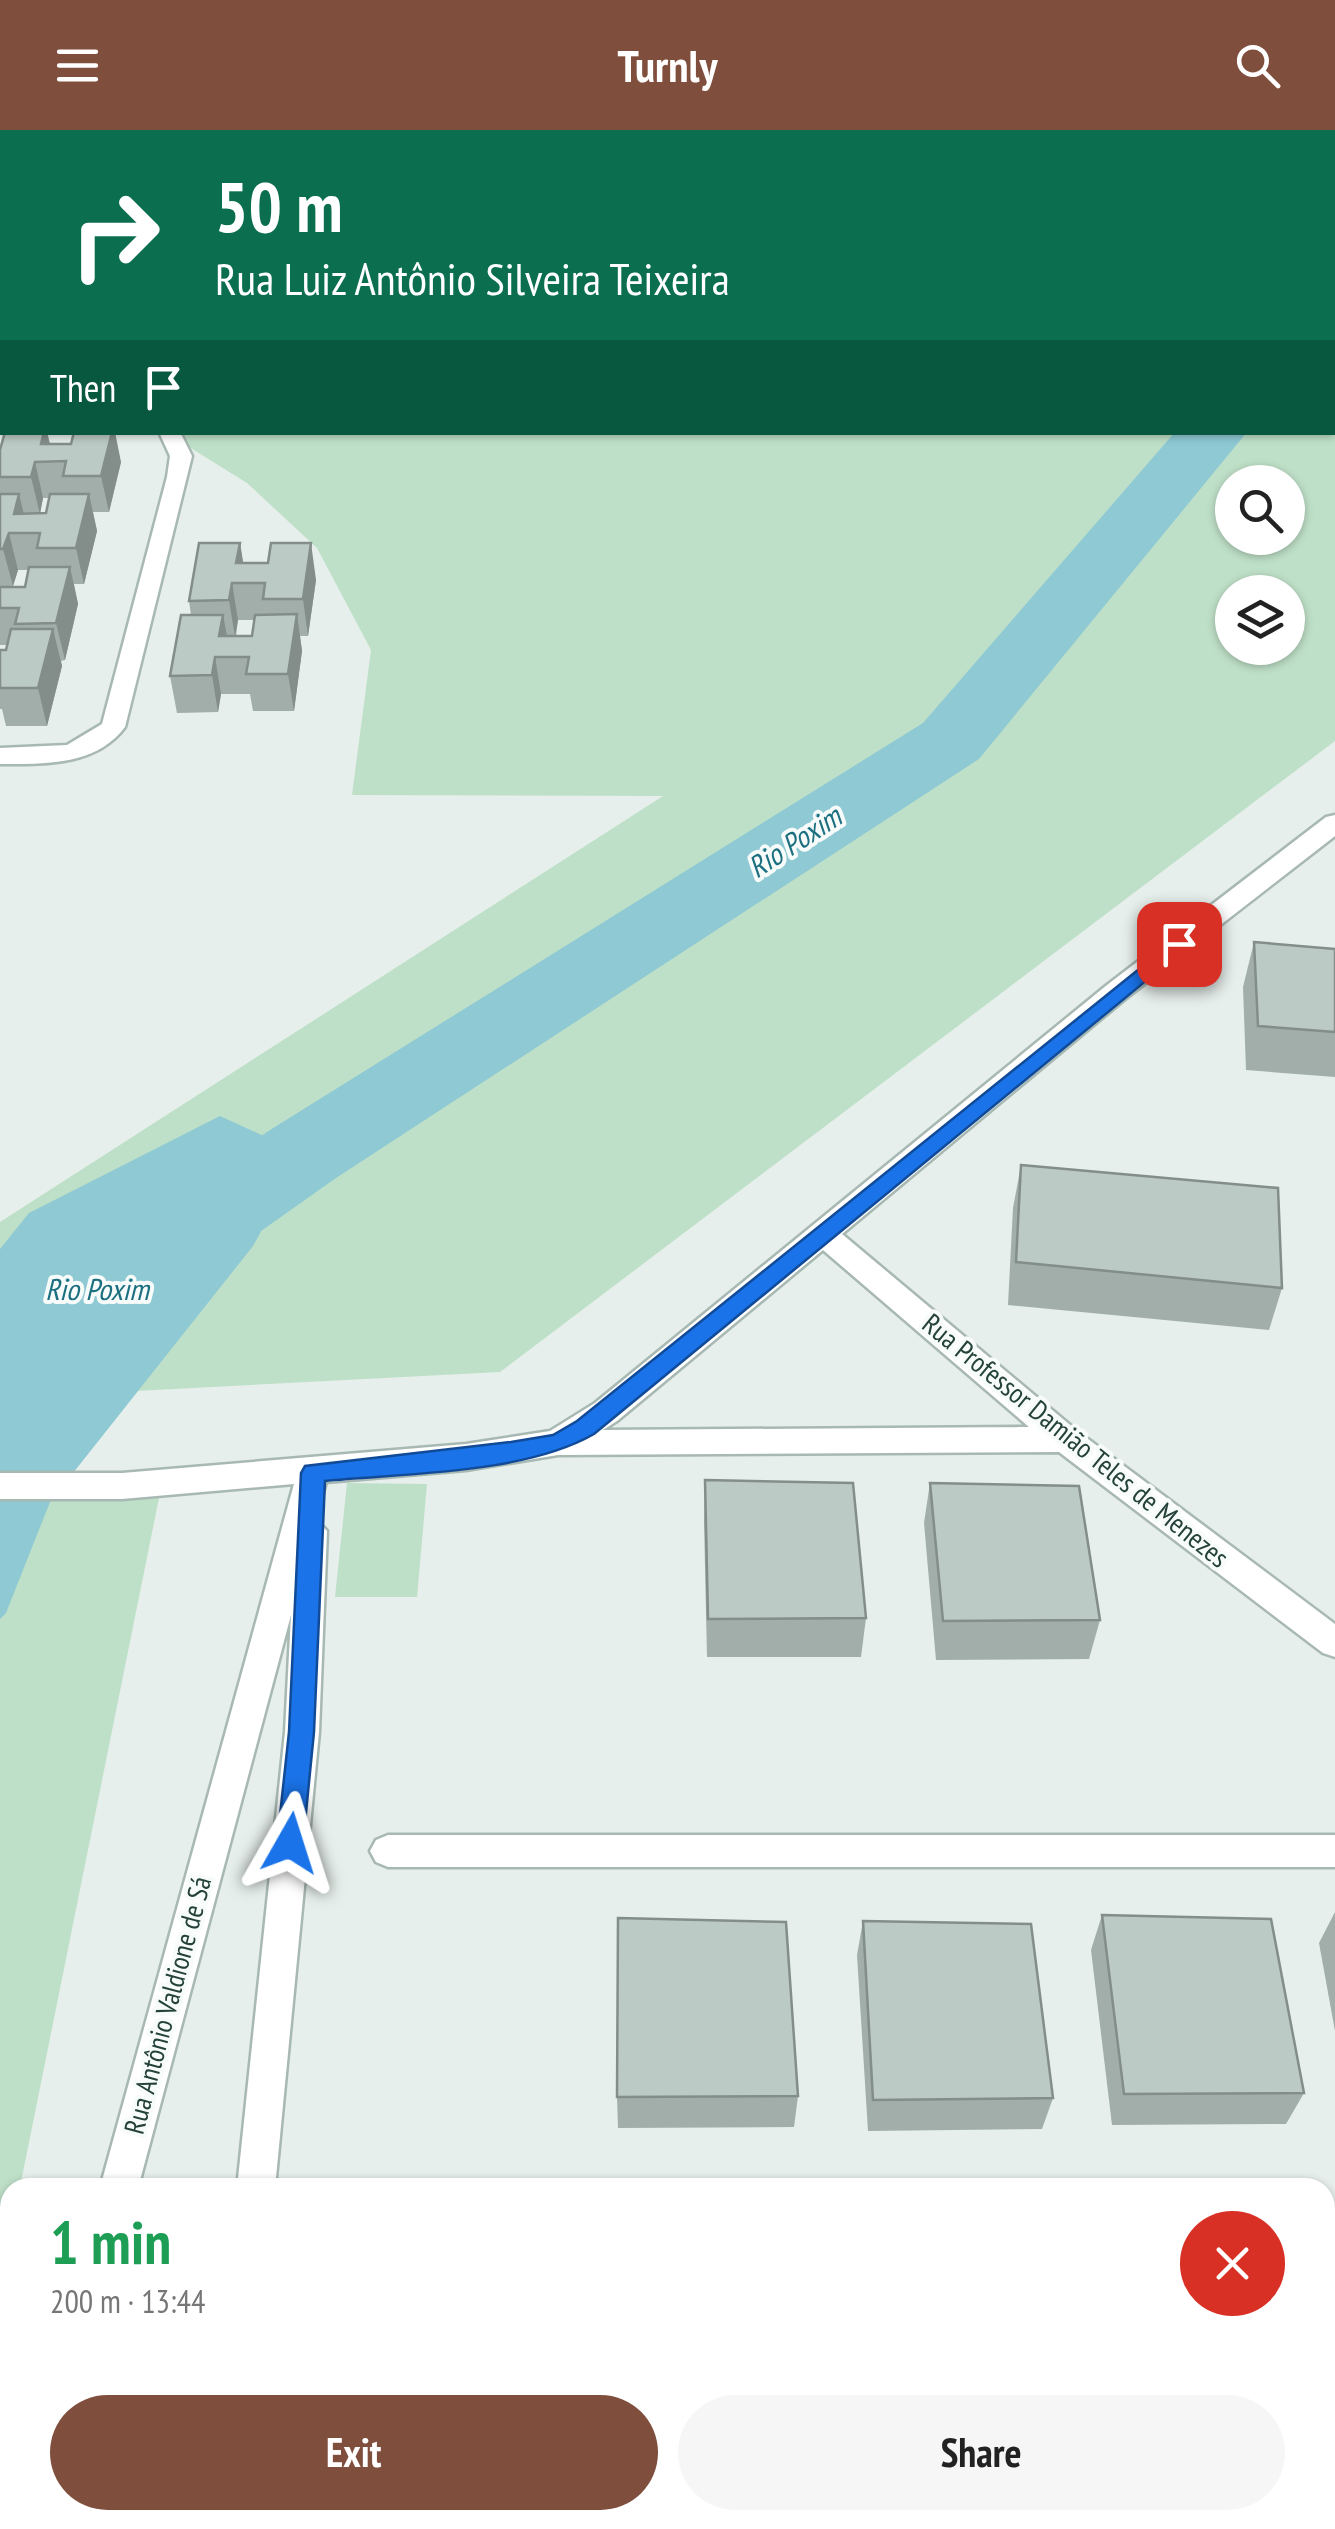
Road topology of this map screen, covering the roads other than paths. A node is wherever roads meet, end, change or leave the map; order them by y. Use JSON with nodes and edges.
{"nodes":[{"id":1,"x":170,"y":435,"type":"edge"},
{"id":2,"x":0,"y":756,"type":"edge"},
{"id":3,"x":1335,"y":823,"type":"edge"},
{"id":4,"x":821,"y":1232,"type":"junction"},
{"id":5,"x":1065,"y":1439,"type":"junction"},
{"id":6,"x":558,"y":1443,"type":"junction"},
{"id":7,"x":313,"y":1473,"type":"junction"},
{"id":8,"x":0,"y":1486,"type":"edge"},
{"id":9,"x":1335,"y":1643,"type":"edge"},
{"id":10,"x":388,"y":1851,"type":"dead end"},
{"id":11,"x":1335,"y":1852,"type":"edge"},
{"id":12,"x":122,"y":2178,"type":"edge"},
{"id":13,"x":257,"y":2178,"type":"edge"}],
"edges":[{"from":1,"to":2,"type":"street"},
{"from":3,"to":4,"type":"street"},
{"from":4,"to":5,"type":"street","name":"Rua Professor Damião Teles de Menezes"},
{"from":4,"to":6,"type":"street"},
{"from":5,"to":6,"type":"street"},
{"from":5,"to":9,"type":"street","name":"Rua Professor Damião Teles de Menezes"},
{"from":6,"to":7,"type":"street"},
{"from":7,"to":8,"type":"street"},
{"from":7,"to":12,"type":"street","name":"Rua Antônio Valdione de Sá"},
{"from":7,"to":13,"type":"street"},
{"from":10,"to":11,"type":"street"}]}
